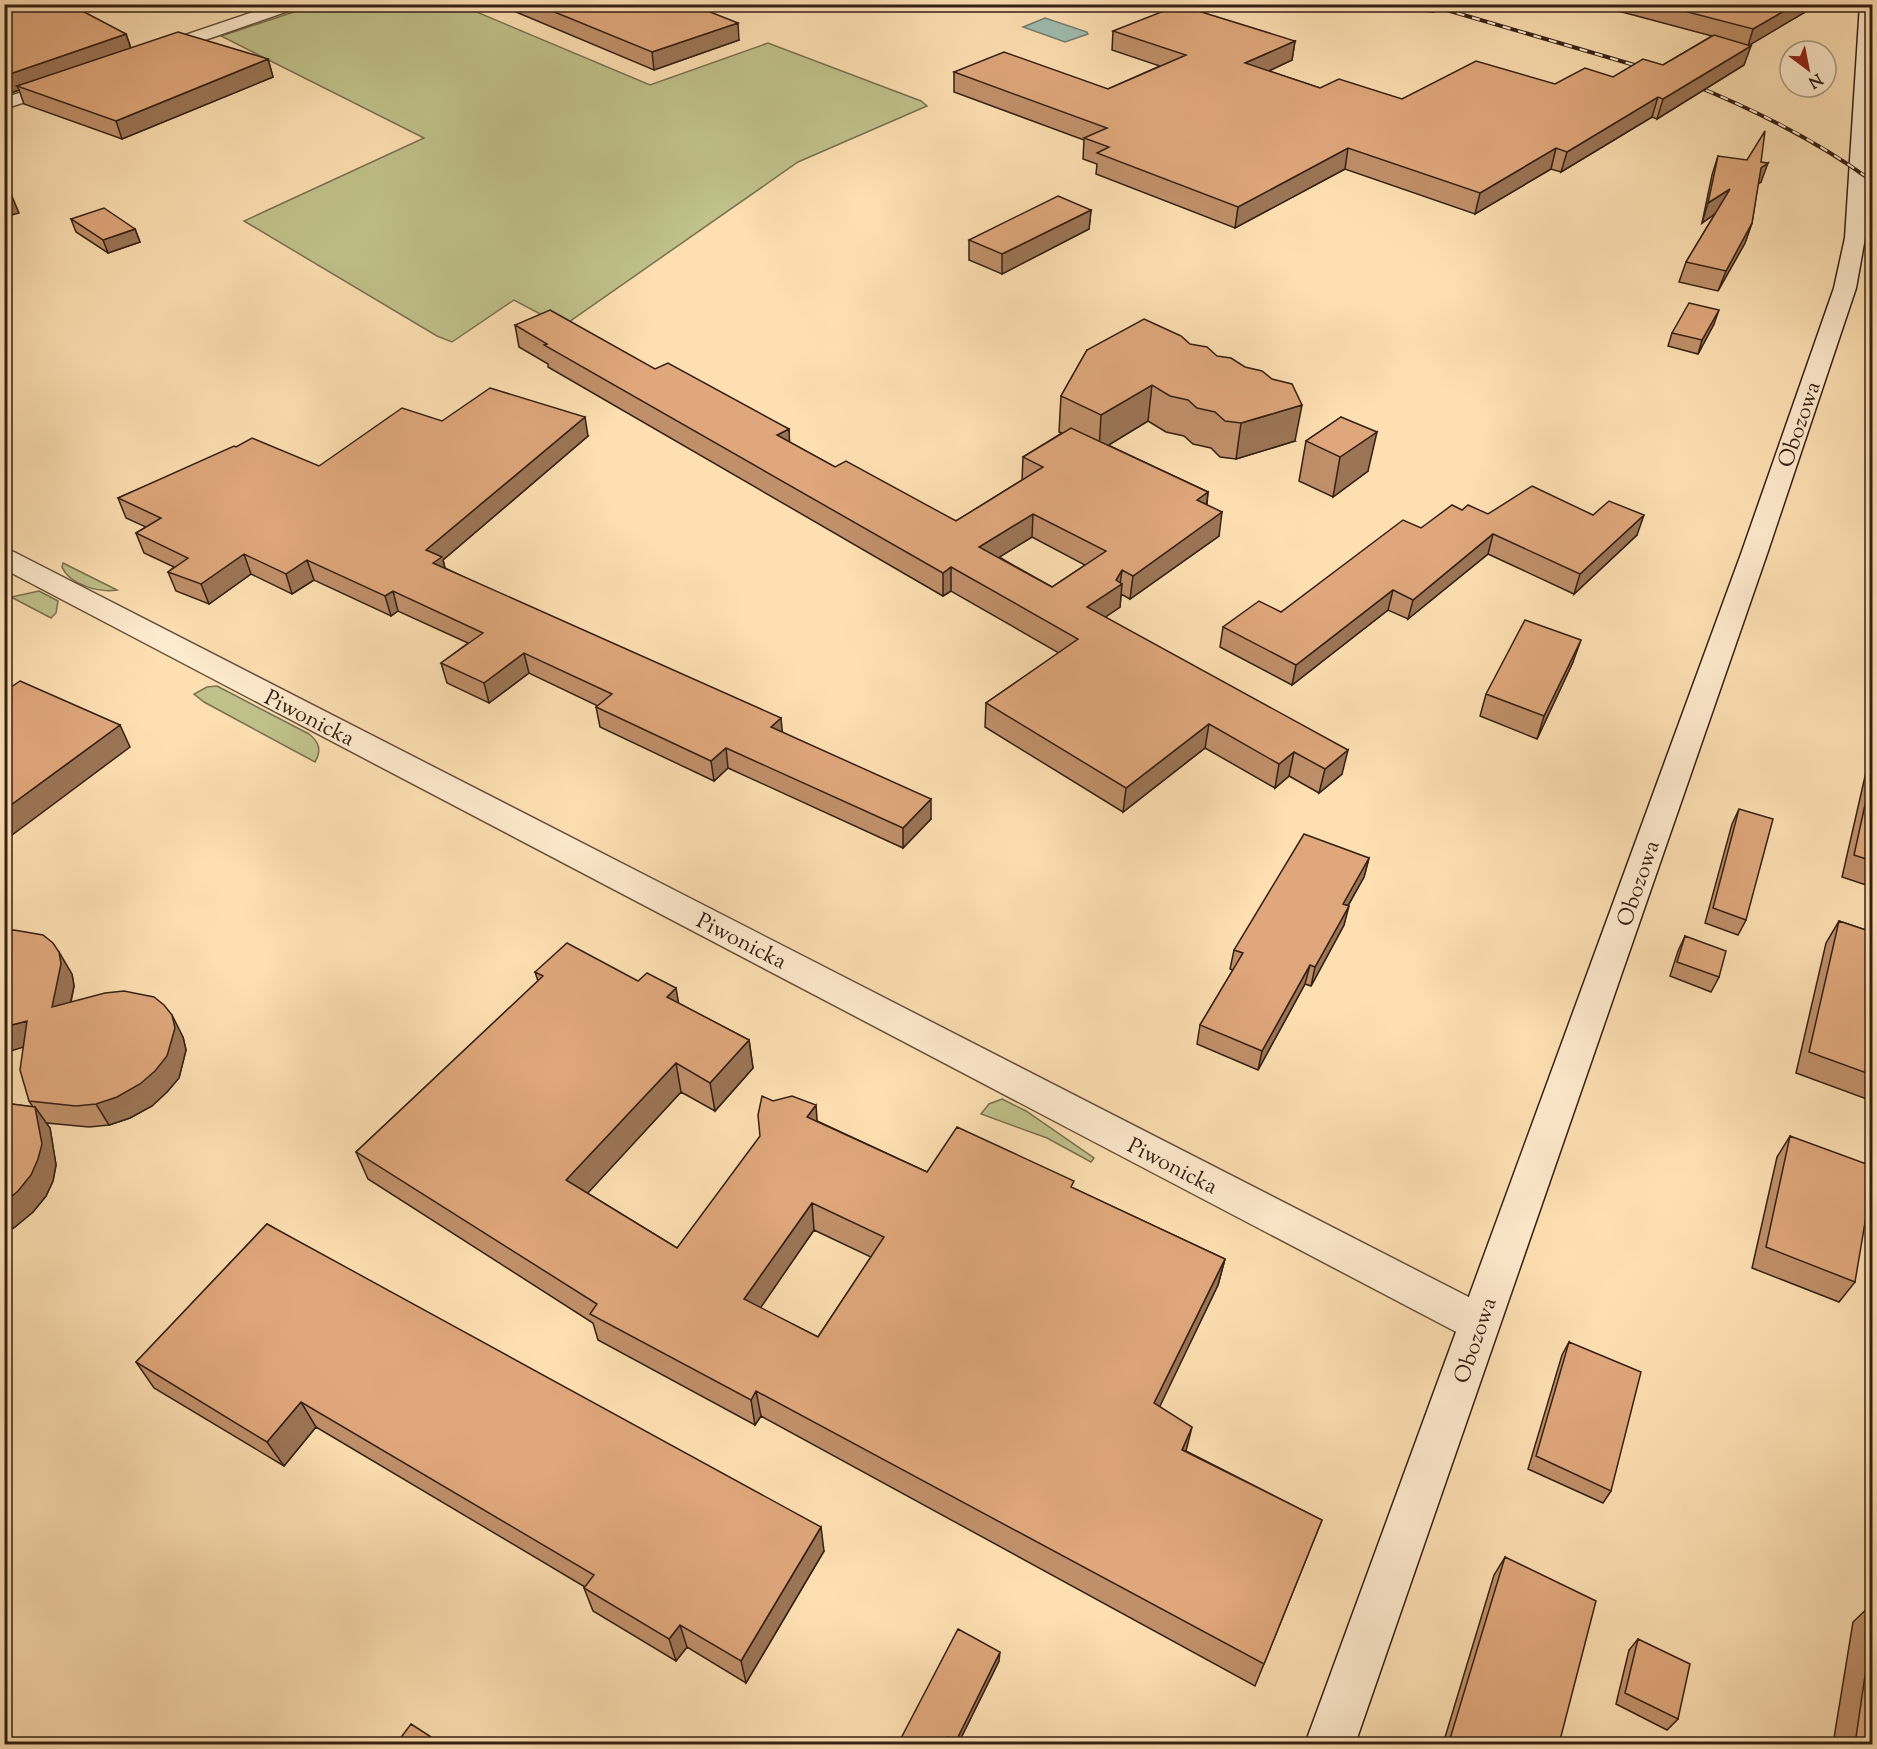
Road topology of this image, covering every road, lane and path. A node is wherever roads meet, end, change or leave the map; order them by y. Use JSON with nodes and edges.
{"nodes":[{"id":1,"x":294,"y":4,"type":"edge"},
{"id":2,"x":1868,"y":4,"type":"edge"},
{"id":3,"x":139,"y":57,"type":"edge"},
{"id":4,"x":77,"y":79,"type":"edge"},
{"id":5,"x":4,"y":105,"type":"edge"},
{"id":6,"x":4,"y":558,"type":"edge"},
{"id":7,"x":1479,"y":1323,"type":"junction"},
{"id":8,"x":1330,"y":1744,"type":"edge"}],
"edges":[{"from":1,"to":3,"type":"street"},
{"from":2,"to":7,"type":"street","name":"Obozowa"},
{"from":4,"to":5,"type":"street"},
{"from":6,"to":7,"type":"street","name":"Piwonicka"},
{"from":7,"to":8,"type":"street","name":"Obozowa"}]}
